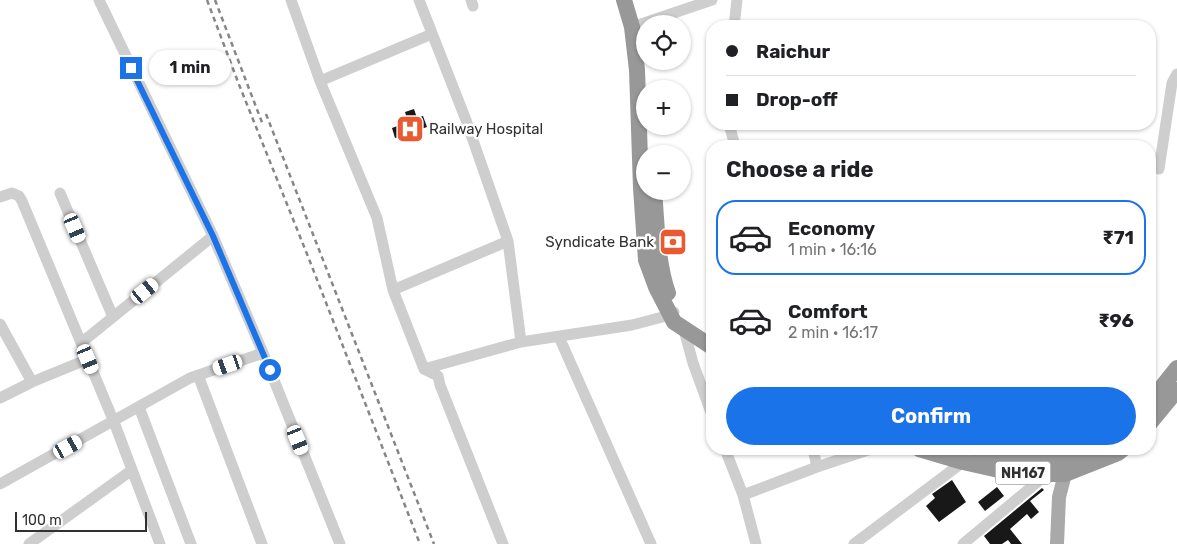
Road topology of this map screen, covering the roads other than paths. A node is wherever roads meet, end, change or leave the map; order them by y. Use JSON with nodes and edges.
{"nodes":[{"id":1,"x":99,"y":0,"type":"edge"},
{"id":2,"x":291,"y":0,"type":"edge"},
{"id":3,"x":420,"y":0,"type":"edge"},
{"id":4,"x":624,"y":0,"type":"edge"},
{"id":5,"x":634,"y":0,"type":"edge"},
{"id":6,"x":712,"y":0,"type":"edge"},
{"id":7,"x":737,"y":0,"type":"edge"},
{"id":8,"x":639,"y":15,"type":"edge"},
{"id":9,"x":668,"y":15,"type":"edge"},
{"id":10,"x":735,"y":20,"type":"edge"},
{"id":11,"x":432,"y":34,"type":"junction"},
{"id":12,"x":1177,"y":74,"type":"edge"},
{"id":13,"x":320,"y":80,"type":"junction"},
{"id":14,"x":1159,"y":169,"type":"dead end"},
{"id":15,"x":60,"y":193,"type":"dead end"},
{"id":16,"x":0,"y":197,"type":"edge"},
{"id":17,"x":655,"y":200,"type":"edge"},
{"id":18,"x":213,"y":236,"type":"junction"},
{"id":19,"x":508,"y":241,"type":"junction"},
{"id":20,"x":393,"y":290,"type":"junction"},
{"id":21,"x":673,"y":313,"type":"junction"},
{"id":22,"x":113,"y":317,"type":"junction"},
{"id":23,"x":0,"y":324,"type":"edge"},
{"id":24,"x":684,"y":330,"type":"junction"},
{"id":25,"x":706,"y":335,"type":"edge"},
{"id":26,"x":559,"y":337,"type":"junction"},
{"id":27,"x":3,"y":338,"type":"edge"},
{"id":28,"x":520,"y":342,"type":"junction"},
{"id":29,"x":706,"y":343,"type":"edge"},
{"id":30,"x":81,"y":344,"type":"junction"},
{"id":31,"x":263,"y":353,"type":"junction"},
{"id":32,"x":88,"y":359,"type":"junction"},
{"id":33,"x":1177,"y":368,"type":"edge"},
{"id":34,"x":424,"y":369,"type":"junction"},
{"id":35,"x":198,"y":375,"type":"junction"},
{"id":36,"x":32,"y":382,"type":"junction"},
{"id":37,"x":1177,"y":390,"type":"edge"},
{"id":38,"x":1156,"y":394,"type":"edge"},
{"id":39,"x":0,"y":398,"type":"edge"},
{"id":40,"x":706,"y":398,"type":"edge"},
{"id":41,"x":139,"y":407,"type":"junction"},
{"id":42,"x":1156,"y":416,"type":"edge"},
{"id":43,"x":114,"y":422,"type":"junction"},
{"id":44,"x":727,"y":455,"type":"edge"},
{"id":45,"x":814,"y":455,"type":"edge"},
{"id":46,"x":853,"y":455,"type":"edge"},
{"id":47,"x":961,"y":455,"type":"edge"},
{"id":48,"x":1086,"y":455,"type":"edge"},
{"id":49,"x":1111,"y":455,"type":"edge"},
{"id":50,"x":817,"y":467,"type":"junction"},
{"id":51,"x":1064,"y":468,"type":"junction"},
{"id":52,"x":132,"y":470,"type":"junction"},
{"id":53,"x":1047,"y":474,"type":"junction"},
{"id":54,"x":0,"y":484,"type":"edge"},
{"id":55,"x":743,"y":495,"type":"junction"},
{"id":56,"x":29,"y":544,"type":"edge"},
{"id":57,"x":160,"y":544,"type":"edge"},
{"id":58,"x":191,"y":544,"type":"edge"},
{"id":59,"x":262,"y":544,"type":"edge"},
{"id":60,"x":340,"y":544,"type":"edge"},
{"id":61,"x":503,"y":544,"type":"edge"},
{"id":62,"x":650,"y":544,"type":"edge"},
{"id":63,"x":756,"y":544,"type":"edge"},
{"id":64,"x":854,"y":544,"type":"edge"},
{"id":65,"x":963,"y":544,"type":"edge"},
{"id":66,"x":1058,"y":544,"type":"edge"}],
"edges":[{"from":1,"to":18,"type":"street"},
{"from":2,"to":13,"type":"street"},
{"from":3,"to":11,"type":"street"},
{"from":4,"to":21,"type":"highway"},
{"from":5,"to":8,"type":"highway"},
{"from":6,"to":9,"type":"street"},
{"from":7,"to":10,"type":"street"},
{"from":11,"to":13,"type":"street"},
{"from":11,"to":19,"type":"street"},
{"from":12,"to":14,"type":"street"},
{"from":13,"to":20,"type":"street"},
{"from":15,"to":22,"type":"street"},
{"from":16,"to":30,"type":"street"},
{"from":17,"to":21,"type":"highway"},
{"from":18,"to":22,"type":"street"},
{"from":18,"to":31,"type":"street"},
{"from":19,"to":20,"type":"street"},
{"from":19,"to":28,"type":"street"},
{"from":20,"to":34,"type":"street"},
{"from":21,"to":24,"type":"highway"},
{"from":21,"to":25,"type":"highway"},
{"from":21,"to":26,"type":"street"},
{"from":22,"to":30,"type":"street"},
{"from":23,"to":27,"type":"street"},
{"from":24,"to":29,"type":"highway"},
{"from":24,"to":40,"type":"street"},
{"from":26,"to":28,"type":"street"},
{"from":26,"to":62,"type":"street"},
{"from":27,"to":36,"type":"street"},
{"from":28,"to":34,"type":"street"},
{"from":30,"to":32,"type":"street"},
{"from":31,"to":35,"type":"street"},
{"from":31,"to":60,"type":"street"},
{"from":32,"to":36,"type":"street"},
{"from":32,"to":43,"type":"street"},
{"from":33,"to":38,"type":"highway"},
{"from":34,"to":61,"type":"street"},
{"from":35,"to":41,"type":"street"},
{"from":35,"to":59,"type":"street"},
{"from":36,"to":39,"type":"street"},
{"from":37,"to":42,"type":"highway"},
{"from":41,"to":43,"type":"street"},
{"from":41,"to":58,"type":"street"},
{"from":43,"to":52,"type":"street"},
{"from":43,"to":54,"type":"street"},
{"from":44,"to":55,"type":"street"},
{"from":45,"to":50,"type":"street"},
{"from":46,"to":50,"type":"street"},
{"from":47,"to":51,"type":"highway","number":"NH167"},
{"from":47,"to":53,"type":"highway","number":"NH167"},
{"from":47,"to":64,"type":"street"},
{"from":48,"to":51,"type":"highway","number":"NH167"},
{"from":49,"to":51,"type":"highway","number":"NH167"},
{"from":50,"to":55,"type":"street"},
{"from":51,"to":53,"type":"highway","number":"NH167"},
{"from":51,"to":66,"type":"main road"},
{"from":52,"to":56,"type":"street"},
{"from":52,"to":57,"type":"street"},
{"from":53,"to":65,"type":"street"},
{"from":55,"to":63,"type":"street"}]}
